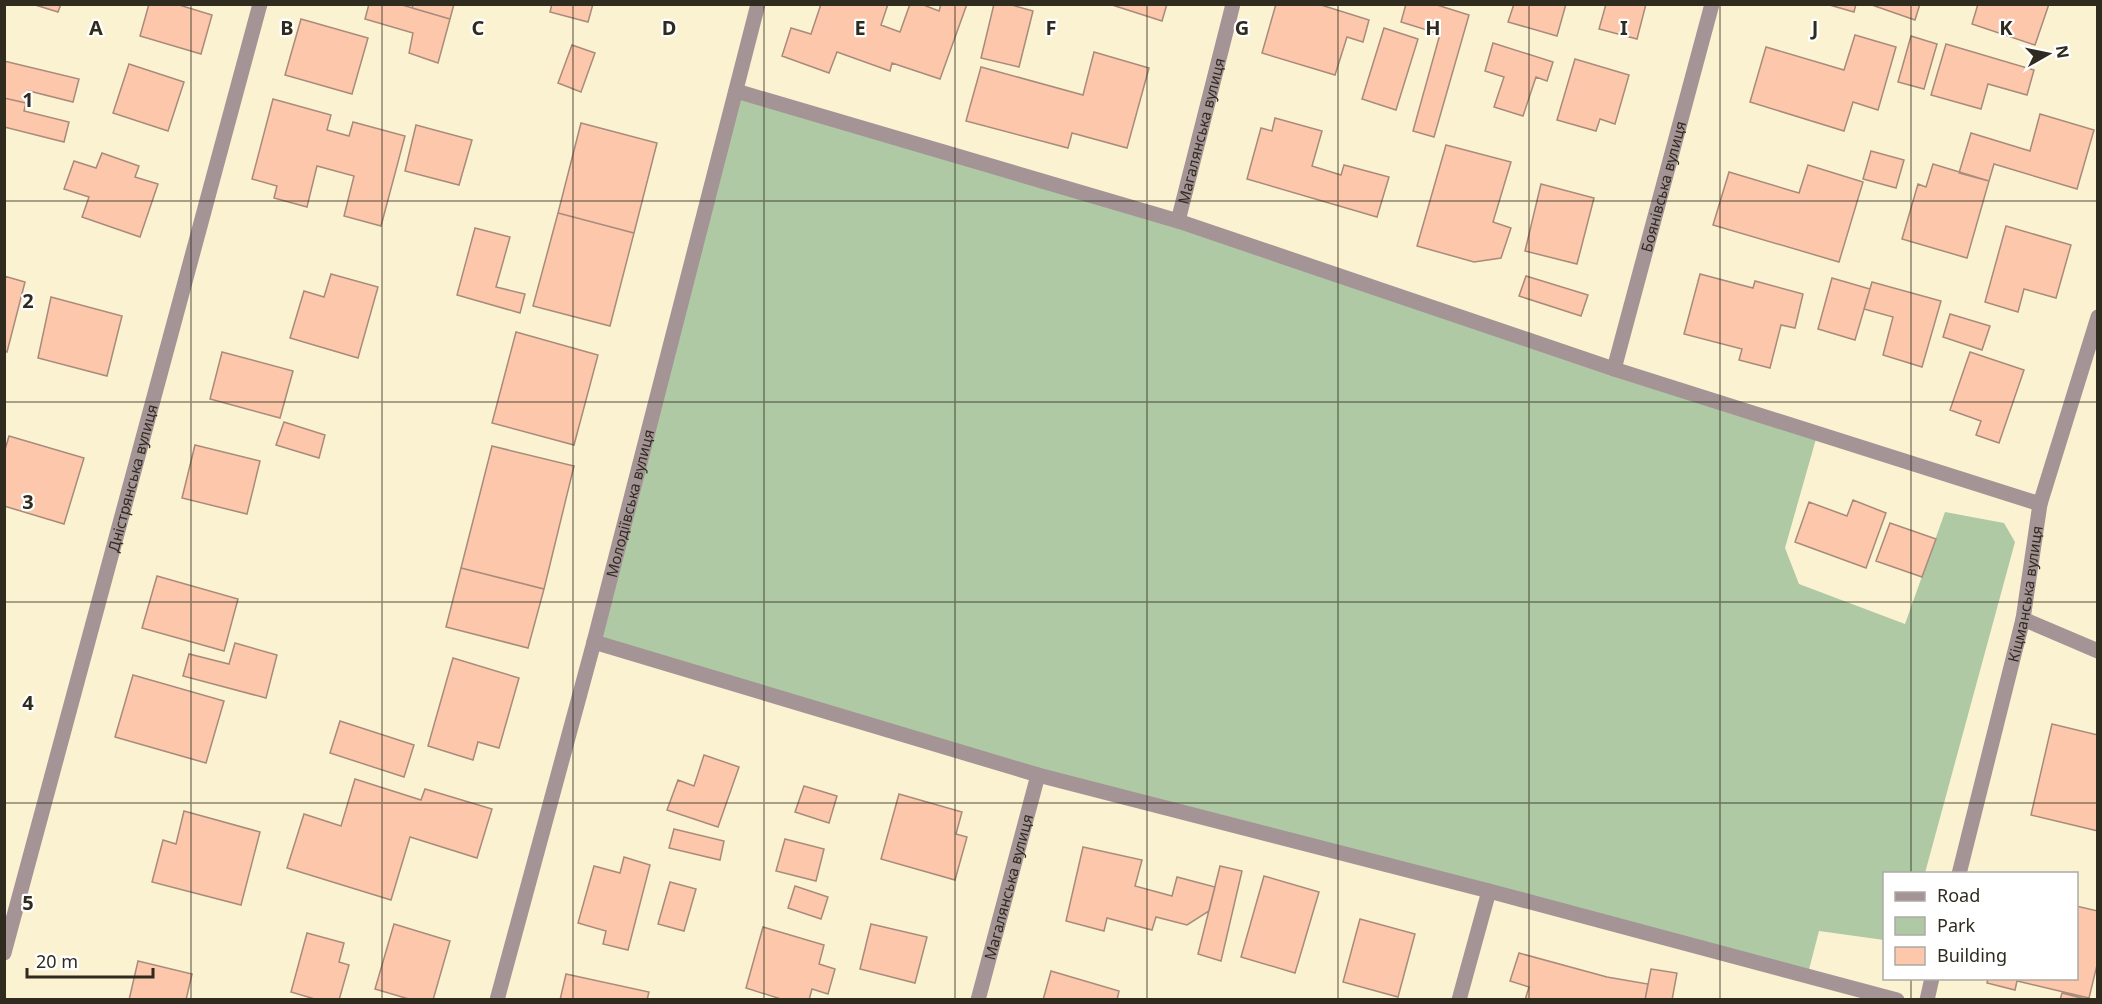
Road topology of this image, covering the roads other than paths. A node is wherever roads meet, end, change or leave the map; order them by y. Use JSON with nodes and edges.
{"nodes":[{"id":1,"x":260,"y":4,"type":"edge"},
{"id":2,"x":758,"y":4,"type":"edge"},
{"id":3,"x":1233,"y":4,"type":"edge"},
{"id":4,"x":1712,"y":4,"type":"edge"},
{"id":5,"x":736,"y":91,"type":"junction"},
{"id":6,"x":1178,"y":221,"type":"junction"},
{"id":7,"x":2097,"y":317,"type":"edge"},
{"id":8,"x":1614,"y":369,"type":"junction"},
{"id":9,"x":2040,"y":504,"type":"junction"},
{"id":10,"x":2023,"y":619,"type":"junction"},
{"id":11,"x":594,"y":642,"type":"junction"},
{"id":12,"x":2097,"y":651,"type":"edge"},
{"id":13,"x":1038,"y":775,"type":"junction"},
{"id":14,"x":1959,"y":872,"type":"edge"},
{"id":15,"x":1489,"y":891,"type":"junction"},
{"id":16,"x":4,"y":953,"type":"edge"},
{"id":17,"x":1932,"y":980,"type":"edge"},
{"id":18,"x":497,"y":999,"type":"edge"},
{"id":19,"x":978,"y":999,"type":"edge"},
{"id":20,"x":1459,"y":999,"type":"edge"},
{"id":21,"x":1897,"y":999,"type":"edge"},
{"id":22,"x":1927,"y":999,"type":"edge"}],
"edges":[{"from":1,"to":16,"type":"street","name":"Дністрянська вулиця"},
{"from":2,"to":5,"type":"street","name":"Молодіївська вулиця"},
{"from":3,"to":6,"type":"street","name":"Магалянська вулиця"},
{"from":4,"to":8,"type":"street","name":"Боянівська вулиця"},
{"from":5,"to":6,"type":"street"},
{"from":5,"to":11,"type":"street","name":"Молодіївська вулиця"},
{"from":6,"to":8,"type":"street"},
{"from":7,"to":9,"type":"street","name":"Кіцманська вулиця"},
{"from":8,"to":9,"type":"street"},
{"from":9,"to":10,"type":"street","name":"Кіцманська вулиця"},
{"from":10,"to":12,"type":"street"},
{"from":10,"to":14,"type":"street","name":"Кіцманська вулиця"},
{"from":11,"to":13,"type":"street"},
{"from":11,"to":18,"type":"street","name":"Молодіївська вулиця"},
{"from":13,"to":15,"type":"street"},
{"from":13,"to":19,"type":"street","name":"Магалянська вулиця"},
{"from":15,"to":20,"type":"street"},
{"from":15,"to":21,"type":"street"},
{"from":17,"to":22,"type":"street"}]}
